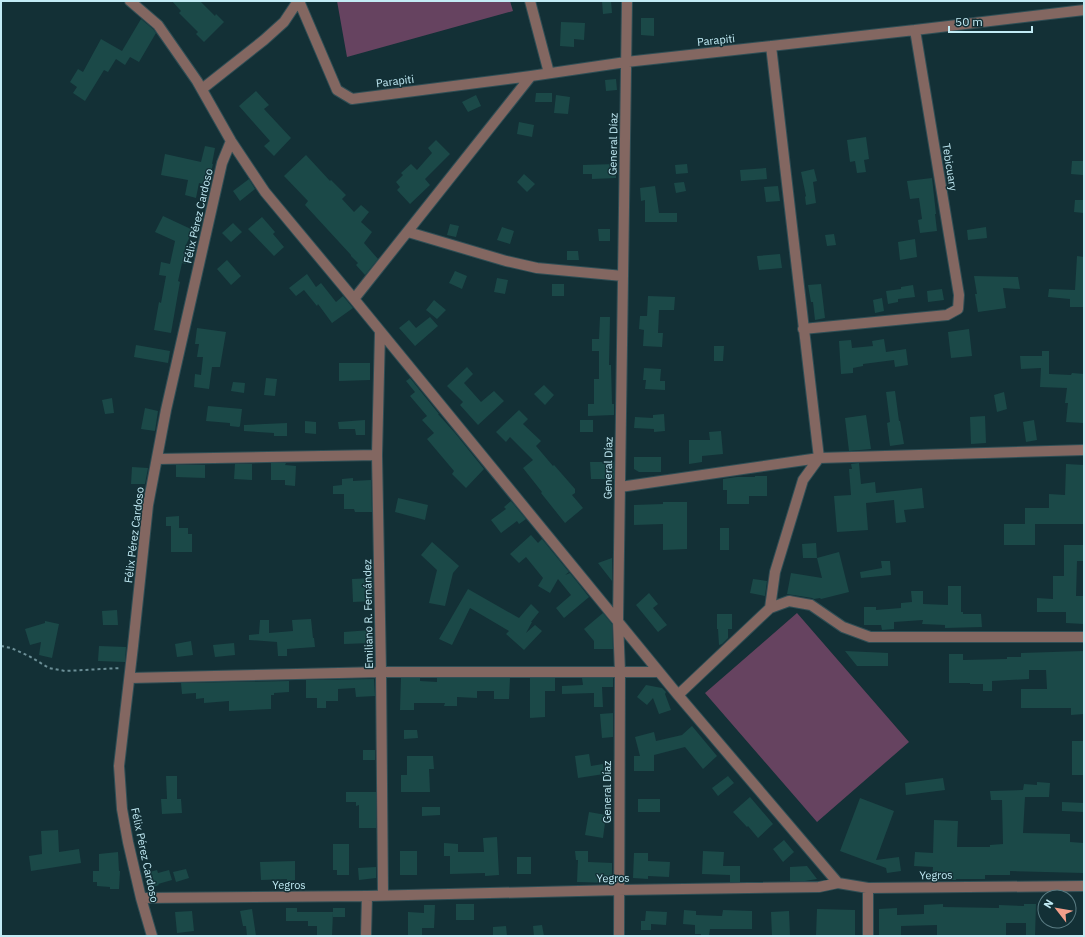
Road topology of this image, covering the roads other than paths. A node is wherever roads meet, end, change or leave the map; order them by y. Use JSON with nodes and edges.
{"nodes":[{"id":1,"x":130,"y":1,"type":"edge"},
{"id":2,"x":298,"y":1,"type":"edge"},
{"id":3,"x":530,"y":1,"type":"edge"},
{"id":4,"x":627,"y":1,"type":"edge"},
{"id":5,"x":1084,"y":10,"type":"edge"},
{"id":6,"x":915,"y":30,"type":"junction"},
{"id":7,"x":771,"y":46,"type":"junction"},
{"id":8,"x":626,"y":62,"type":"junction"},
{"id":9,"x":549,"y":74,"type":"junction"},
{"id":10,"x":532,"y":76,"type":"junction"},
{"id":11,"x":202,"y":89,"type":"junction"},
{"id":12,"x":230,"y":141,"type":"junction"},
{"id":13,"x":408,"y":232,"type":"junction"},
{"id":14,"x":623,"y":276,"type":"junction"},
{"id":15,"x":354,"y":298,"type":"junction"},
{"id":16,"x":803,"y":329,"type":"junction"},
{"id":17,"x":380,"y":332,"type":"junction"},
{"id":18,"x":1084,"y":450,"type":"edge"},
{"id":19,"x":377,"y":455,"type":"junction"},
{"id":20,"x":819,"y":458,"type":"junction"},
{"id":21,"x":157,"y":459,"type":"junction"},
{"id":22,"x":620,"y":486,"type":"junction"},
{"id":23,"x":770,"y":608,"type":"junction"},
{"id":24,"x":618,"y":621,"type":"junction"},
{"id":25,"x":1084,"y":637,"type":"edge"},
{"id":26,"x":381,"y":672,"type":"junction"},
{"id":27,"x":620,"y":672,"type":"junction"},
{"id":28,"x":659,"y":672,"type":"junction"},
{"id":29,"x":130,"y":678,"type":"junction"},
{"id":30,"x":678,"y":695,"type":"junction"},
{"id":31,"x":838,"y":884,"type":"junction"},
{"id":32,"x":1084,"y":886,"type":"edge"},
{"id":33,"x":868,"y":888,"type":"junction"},
{"id":34,"x":619,"y":890,"type":"junction"},
{"id":35,"x":367,"y":896,"type":"junction"},
{"id":36,"x":383,"y":896,"type":"junction"},
{"id":37,"x":141,"y":898,"type":"junction"},
{"id":38,"x":152,"y":936,"type":"edge"},
{"id":39,"x":366,"y":936,"type":"edge"},
{"id":40,"x":619,"y":936,"type":"edge"},
{"id":41,"x":868,"y":936,"type":"edge"}],
"edges":[{"from":1,"to":11,"type":"street"},
{"from":2,"to":10,"type":"street","name":"Parapiti"},
{"from":2,"to":11,"type":"street"},
{"from":3,"to":9,"type":"street"},
{"from":4,"to":8,"type":"street","name":"General Díaz"},
{"from":5,"to":6,"type":"street","name":"Parapiti"},
{"from":6,"to":7,"type":"street","name":"Parapiti"},
{"from":6,"to":16,"type":"street","name":"Tebicuary"},
{"from":7,"to":8,"type":"street","name":"Parapiti"},
{"from":7,"to":16,"type":"street"},
{"from":8,"to":9,"type":"street","name":"Parapiti"},
{"from":8,"to":14,"type":"street","name":"General Díaz"},
{"from":9,"to":10,"type":"street","name":"Parapiti"},
{"from":10,"to":13,"type":"street"},
{"from":11,"to":12,"type":"street"},
{"from":12,"to":15,"type":"street"},
{"from":12,"to":21,"type":"street","name":"Félix Pérez Cardoso"},
{"from":13,"to":14,"type":"street"},
{"from":13,"to":15,"type":"street"},
{"from":14,"to":22,"type":"street","name":"General Díaz"},
{"from":15,"to":17,"type":"street"},
{"from":16,"to":20,"type":"street"},
{"from":17,"to":19,"type":"street","name":"Emiliano R. Fernández"},
{"from":17,"to":24,"type":"street"},
{"from":18,"to":20,"type":"street"},
{"from":19,"to":21,"type":"street"},
{"from":19,"to":26,"type":"street","name":"Emiliano R. Fernández"},
{"from":20,"to":22,"type":"street"},
{"from":20,"to":23,"type":"street"},
{"from":21,"to":29,"type":"street","name":"Félix Pérez Cardoso"},
{"from":22,"to":24,"type":"street","name":"General Díaz"},
{"from":23,"to":25,"type":"street"},
{"from":23,"to":30,"type":"street"},
{"from":24,"to":27,"type":"street","name":"General Díaz"},
{"from":24,"to":28,"type":"street"},
{"from":26,"to":27,"type":"street"},
{"from":26,"to":29,"type":"street"},
{"from":26,"to":36,"type":"street","name":"Emiliano R. Fernández"},
{"from":27,"to":28,"type":"street"},
{"from":27,"to":34,"type":"street","name":"General Díaz"},
{"from":28,"to":30,"type":"street"},
{"from":29,"to":37,"type":"street","name":"Félix Pérez Cardoso"},
{"from":30,"to":31,"type":"street"},
{"from":31,"to":33,"type":"street","name":"Yegros"},
{"from":31,"to":34,"type":"street","name":"Yegros"},
{"from":32,"to":33,"type":"street","name":"Yegros"},
{"from":33,"to":41,"type":"street"},
{"from":34,"to":36,"type":"street","name":"Yegros"},
{"from":34,"to":40,"type":"street","name":"General Díaz"},
{"from":35,"to":36,"type":"street","name":"Yegros"},
{"from":35,"to":37,"type":"street","name":"Yegros"},
{"from":35,"to":39,"type":"street"},
{"from":37,"to":38,"type":"street","name":"Félix Pérez Cardoso"}]}
